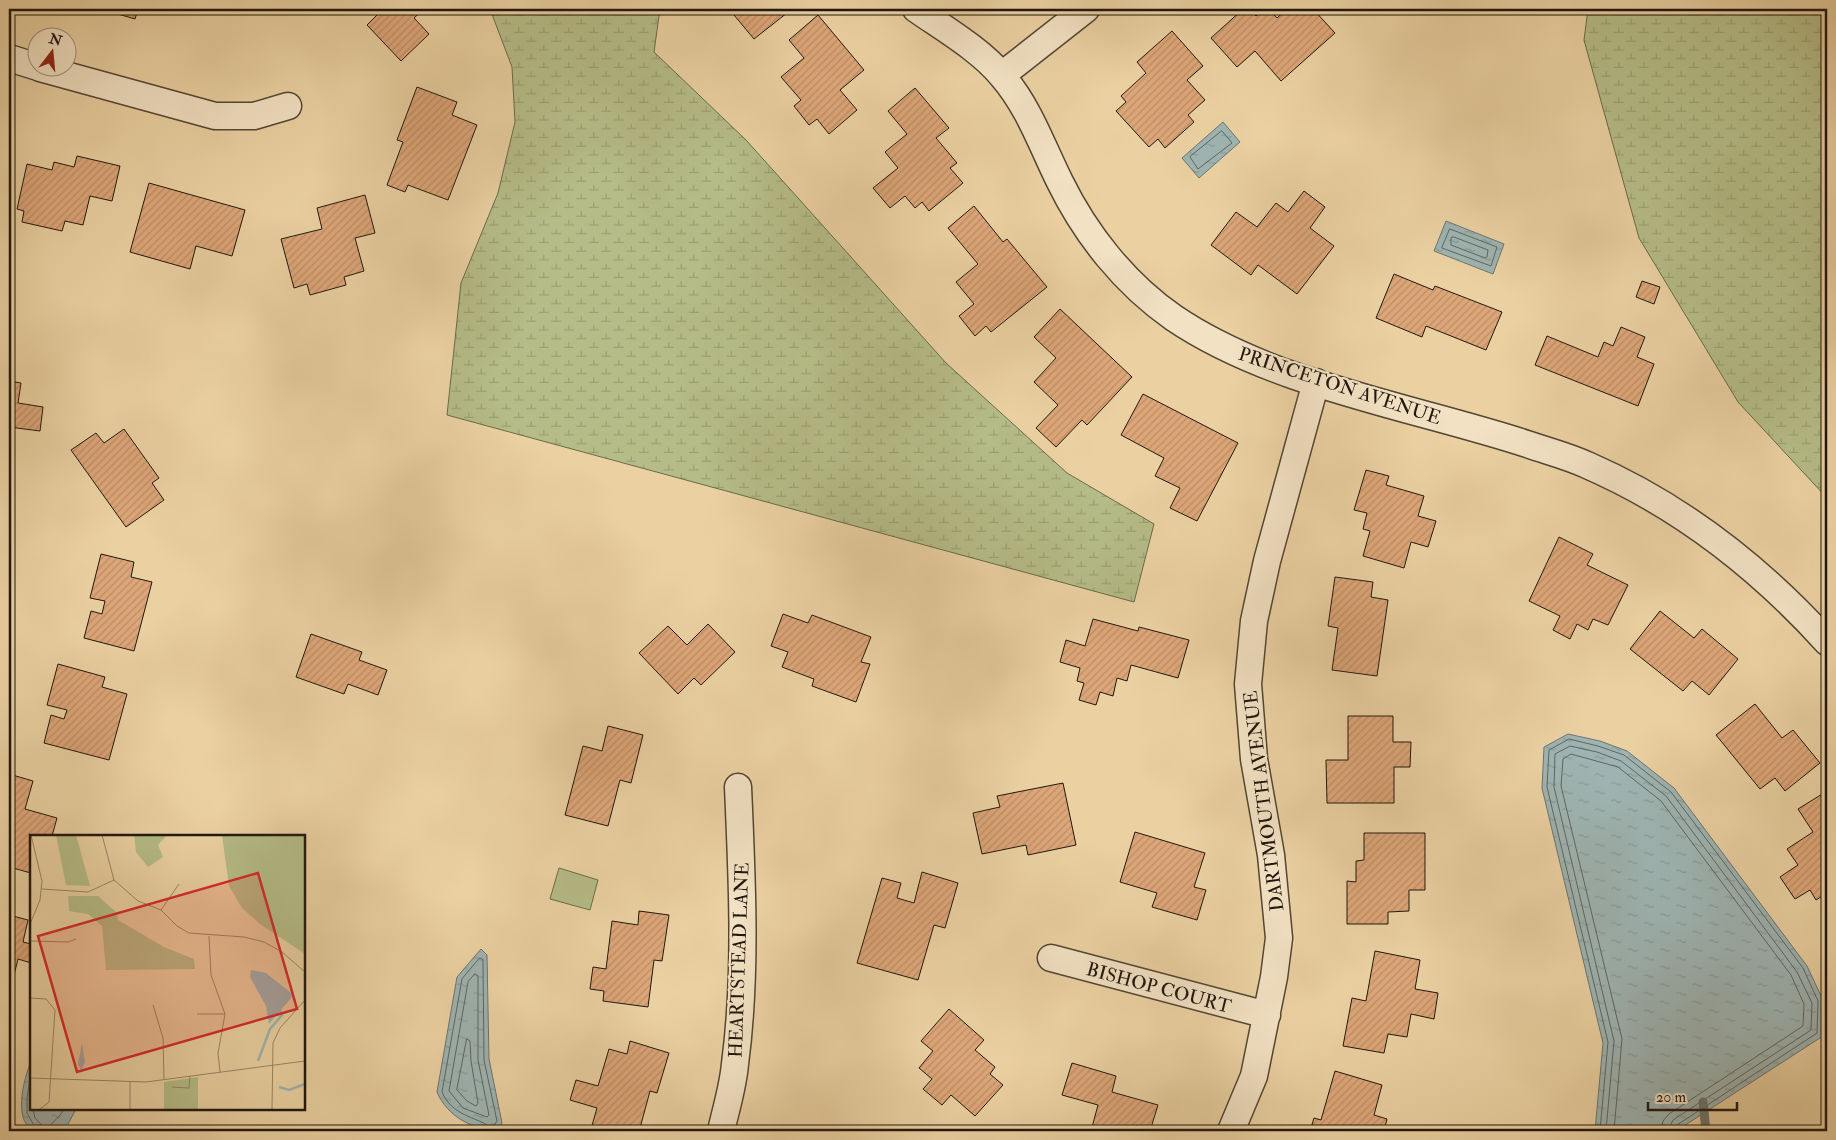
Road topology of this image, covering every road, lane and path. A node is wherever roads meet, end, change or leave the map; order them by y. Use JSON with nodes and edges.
{"nodes":[{"id":1,"x":916,"y":9,"type":"edge"},
{"id":2,"x":1086,"y":9,"type":"edge"},
{"id":3,"x":9,"y":58,"type":"edge"},
{"id":4,"x":28,"y":64,"type":"edge"},
{"id":5,"x":1002,"y":75,"type":"junction"},
{"id":6,"x":78,"y":78,"type":"edge"},
{"id":7,"x":288,"y":106,"type":"dead end"},
{"id":8,"x":1316,"y":382,"type":"junction"},
{"id":9,"x":1827,"y":642,"type":"edge"},
{"id":10,"x":738,"y":787,"type":"dead end"},
{"id":11,"x":1051,"y":958,"type":"dead end"},
{"id":12,"x":1267,"y":1016,"type":"junction"},
{"id":13,"x":721,"y":1131,"type":"edge"},
{"id":14,"x":1231,"y":1131,"type":"edge"}],
"edges":[{"from":1,"to":5,"type":"street","name":"PRINCETON AVENUE"},
{"from":2,"to":5,"type":"street"},
{"from":3,"to":4,"type":"street"},
{"from":5,"to":8,"type":"street","name":"PRINCETON AVENUE"},
{"from":6,"to":7,"type":"street"},
{"from":8,"to":9,"type":"street","name":"PRINCETON AVENUE"},
{"from":8,"to":12,"type":"street","name":"DARTMOUTH AVENUE"},
{"from":10,"to":13,"type":"street","name":"HEARTSTEAD LANE"},
{"from":11,"to":12,"type":"street","name":"BISHOP COURT"},
{"from":12,"to":14,"type":"street","name":"DARTMOUTH AVENUE"}]}
